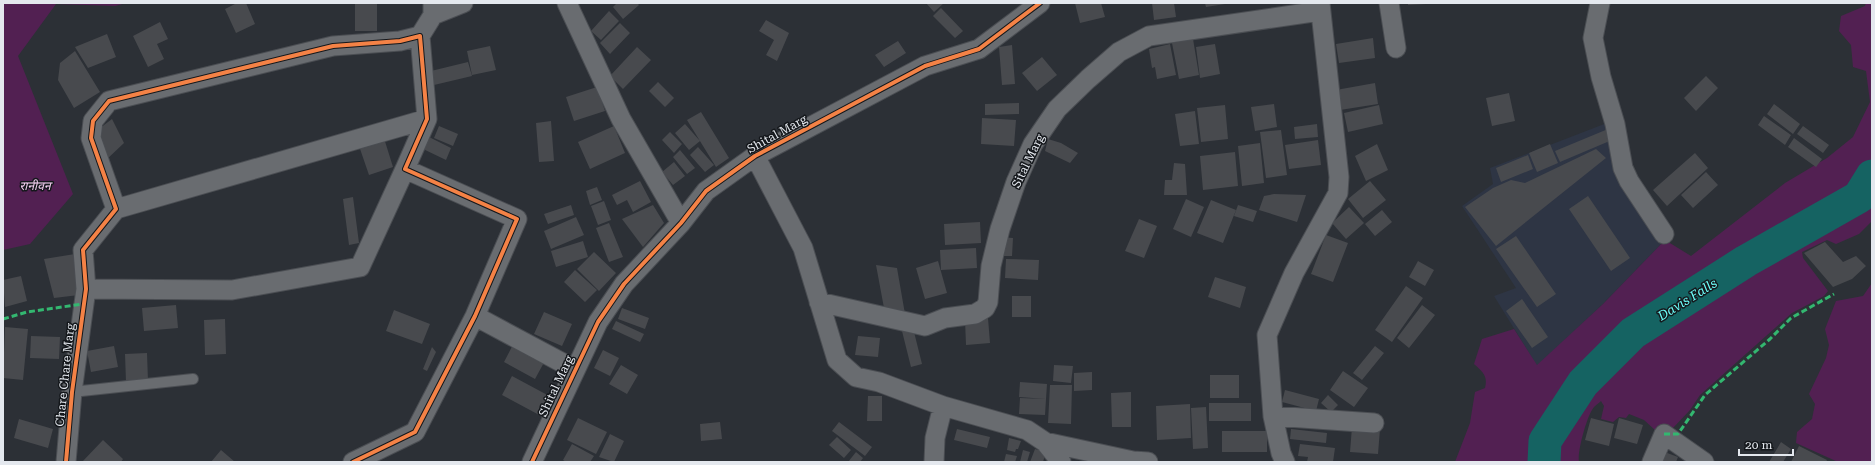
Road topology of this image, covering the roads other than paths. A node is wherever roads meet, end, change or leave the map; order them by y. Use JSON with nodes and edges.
{"nodes":[{"id":1,"x":463,"y":3,"type":"edge"},
{"id":2,"x":567,"y":3,"type":"edge"},
{"id":3,"x":1040,"y":3,"type":"edge"},
{"id":4,"x":1389,"y":3,"type":"edge"},
{"id":5,"x":1600,"y":3,"type":"edge"},
{"id":6,"x":1320,"y":7,"type":"edge"},
{"id":7,"x":433,"y":9,"type":"edge"},
{"id":8,"x":420,"y":36,"type":"junction"},
{"id":9,"x":1396,"y":48,"type":"dead end"},
{"id":10,"x":427,"y":119,"type":"junction"},
{"id":11,"x":755,"y":156,"type":"junction"},
{"id":12,"x":405,"y":169,"type":"junction"},
{"id":13,"x":116,"y":210,"type":"junction"},
{"id":14,"x":681,"y":223,"type":"junction"},
{"id":15,"x":1664,"y":234,"type":"dead end"},
{"id":16,"x":86,"y":290,"type":"junction"},
{"id":17,"x":819,"y":302,"type":"junction"},
{"id":18,"x":475,"y":316,"type":"junction"},
{"id":19,"x":574,"y":369,"type":"junction"},
{"id":20,"x":193,"y":379,"type":"dead end"},
{"id":21,"x":72,"y":392,"type":"junction"},
{"id":22,"x":943,"y":406,"type":"junction"},
{"id":23,"x":1273,"y":416,"type":"junction"},
{"id":24,"x":1374,"y":424,"type":"dead end"},
{"id":25,"x":1045,"y":442,"type":"junction"},
{"id":26,"x":66,"y":462,"type":"edge"},
{"id":27,"x":353,"y":462,"type":"edge"},
{"id":28,"x":532,"y":462,"type":"edge"},
{"id":29,"x":934,"y":462,"type":"edge"},
{"id":30,"x":1061,"y":462,"type":"edge"},
{"id":31,"x":1148,"y":462,"type":"edge"},
{"id":32,"x":1285,"y":462,"type":"edge"},
{"id":33,"x":1652,"y":462,"type":"edge"},
{"id":34,"x":1704,"y":462,"type":"edge"}],
"edges":[{"from":1,"to":7,"type":"street"},
{"from":2,"to":14,"type":"street"},
{"from":3,"to":11,"type":"street","name":"Shital Marg"},
{"from":4,"to":9,"type":"street"},
{"from":5,"to":15,"type":"street"},
{"from":6,"to":17,"type":"street","name":"Sital Marg"},
{"from":6,"to":23,"type":"street"},
{"from":7,"to":8,"type":"street"},
{"from":8,"to":10,"type":"street"},
{"from":8,"to":13,"type":"street"},
{"from":10,"to":12,"type":"street"},
{"from":10,"to":13,"type":"street"},
{"from":11,"to":14,"type":"street","name":"Shital Marg"},
{"from":11,"to":17,"type":"street"},
{"from":12,"to":16,"type":"street"},
{"from":12,"to":18,"type":"street"},
{"from":13,"to":16,"type":"street","name":"Chare Chare Marg"},
{"from":14,"to":19,"type":"street","name":"Shital Marg"},
{"from":16,"to":21,"type":"street","name":"Chare Chare Marg"},
{"from":17,"to":22,"type":"street"},
{"from":18,"to":19,"type":"street"},
{"from":18,"to":27,"type":"street"},
{"from":19,"to":28,"type":"street","name":"Shital Marg"},
{"from":20,"to":21,"type":"lane"},
{"from":21,"to":26,"type":"street","name":"Chare Chare Marg"},
{"from":22,"to":25,"type":"street"},
{"from":22,"to":29,"type":"street"},
{"from":23,"to":24,"type":"street"},
{"from":23,"to":32,"type":"street"},
{"from":25,"to":30,"type":"street"},
{"from":25,"to":31,"type":"street"},
{"from":33,"to":34,"type":"street"}]}
